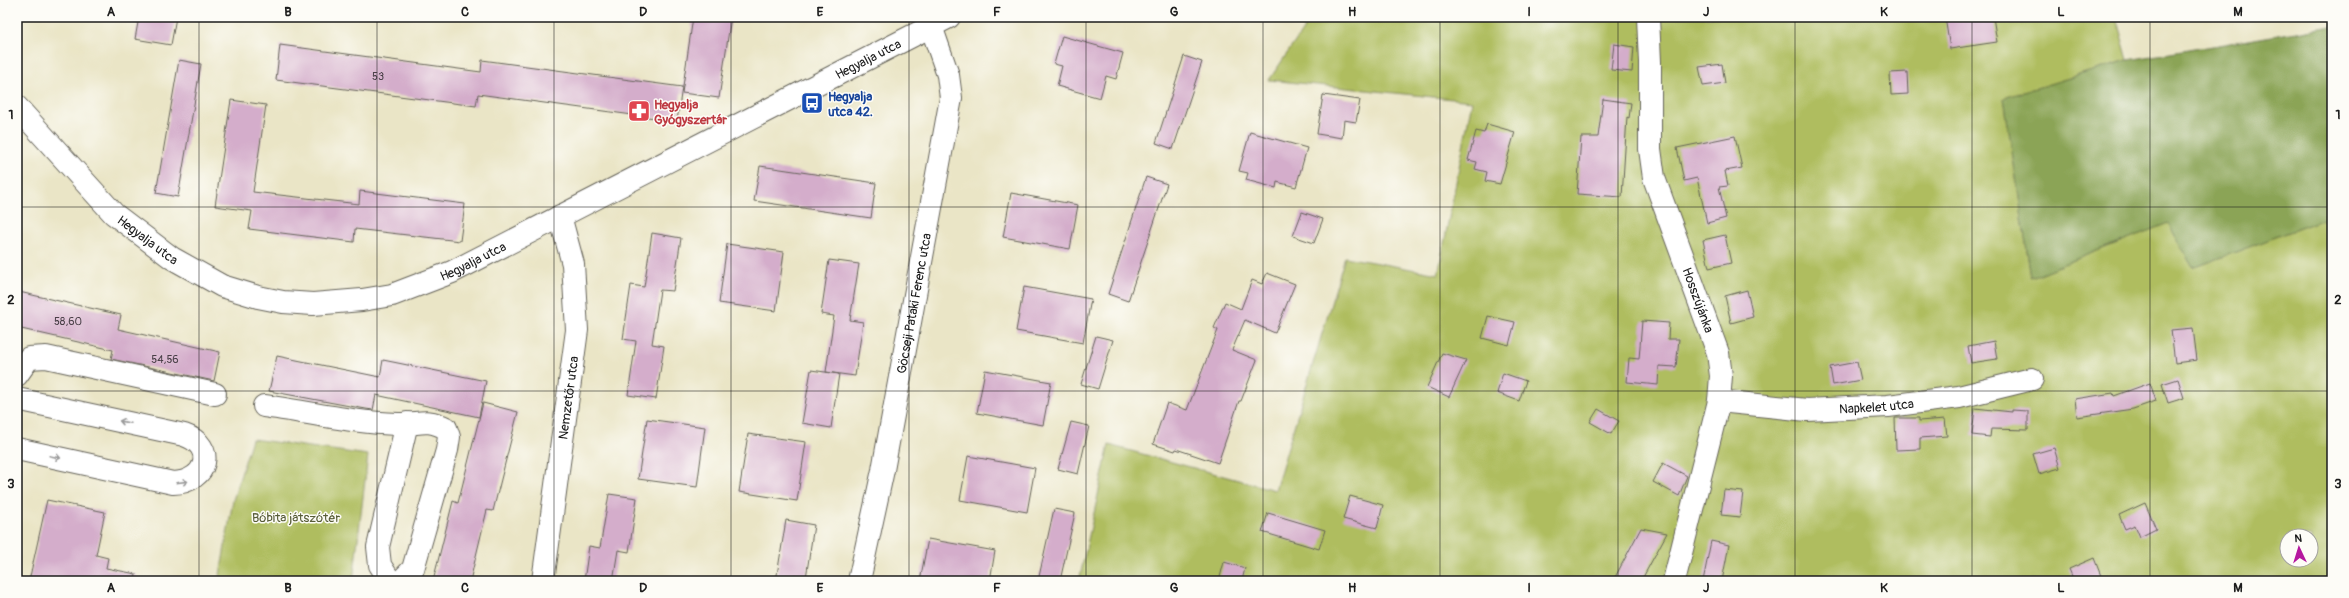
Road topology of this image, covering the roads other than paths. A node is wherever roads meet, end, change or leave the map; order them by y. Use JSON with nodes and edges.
{"nodes":[{"id":1,"x":1648,"y":17,"type":"edge"},
{"id":2,"x":1658,"y":17,"type":"edge"},
{"id":3,"x":940,"y":22,"type":"edge"},
{"id":4,"x":17,"y":107,"type":"edge"},
{"id":5,"x":560,"y":216,"type":"junction"},
{"id":6,"x":17,"y":375,"type":"edge"},
{"id":7,"x":2032,"y":379,"type":"dead end"},
{"id":8,"x":215,"y":394,"type":"dead end"},
{"id":9,"x":17,"y":399,"type":"edge"},
{"id":10,"x":1719,"y":401,"type":"junction"},
{"id":11,"x":264,"y":406,"type":"dead end"},
{"id":12,"x":407,"y":423,"type":"junction"},
{"id":13,"x":17,"y":449,"type":"edge"},
{"id":14,"x":390,"y":581,"type":"edge"},
{"id":15,"x":402,"y":581,"type":"edge"},
{"id":16,"x":543,"y":581,"type":"edge"},
{"id":17,"x":859,"y":581,"type":"edge"},
{"id":18,"x":1674,"y":581,"type":"edge"}],
"edges":[{"from":1,"to":2,"type":"street"},
{"from":1,"to":10,"type":"street","name":"Hosszújánka"},
{"from":3,"to":5,"type":"street","name":"Hegyalja utca"},
{"from":3,"to":17,"type":"street","name":"Göcseji Pataki Ferenc utca"},
{"from":4,"to":5,"type":"street","name":"Hegyalja utca"},
{"from":5,"to":16,"type":"street","name":"Nemzetőr utca"},
{"from":6,"to":8,"type":"street"},
{"from":7,"to":10,"type":"street","name":"Napkelet utca"},
{"from":13,"to":9,"type":"street","one_way":true},
{"from":10,"to":18,"type":"street","name":"Hosszújánka"},
{"from":11,"to":12,"type":"street"},
{"from":12,"to":14,"type":"street"},
{"from":12,"to":15,"type":"street"}]}
